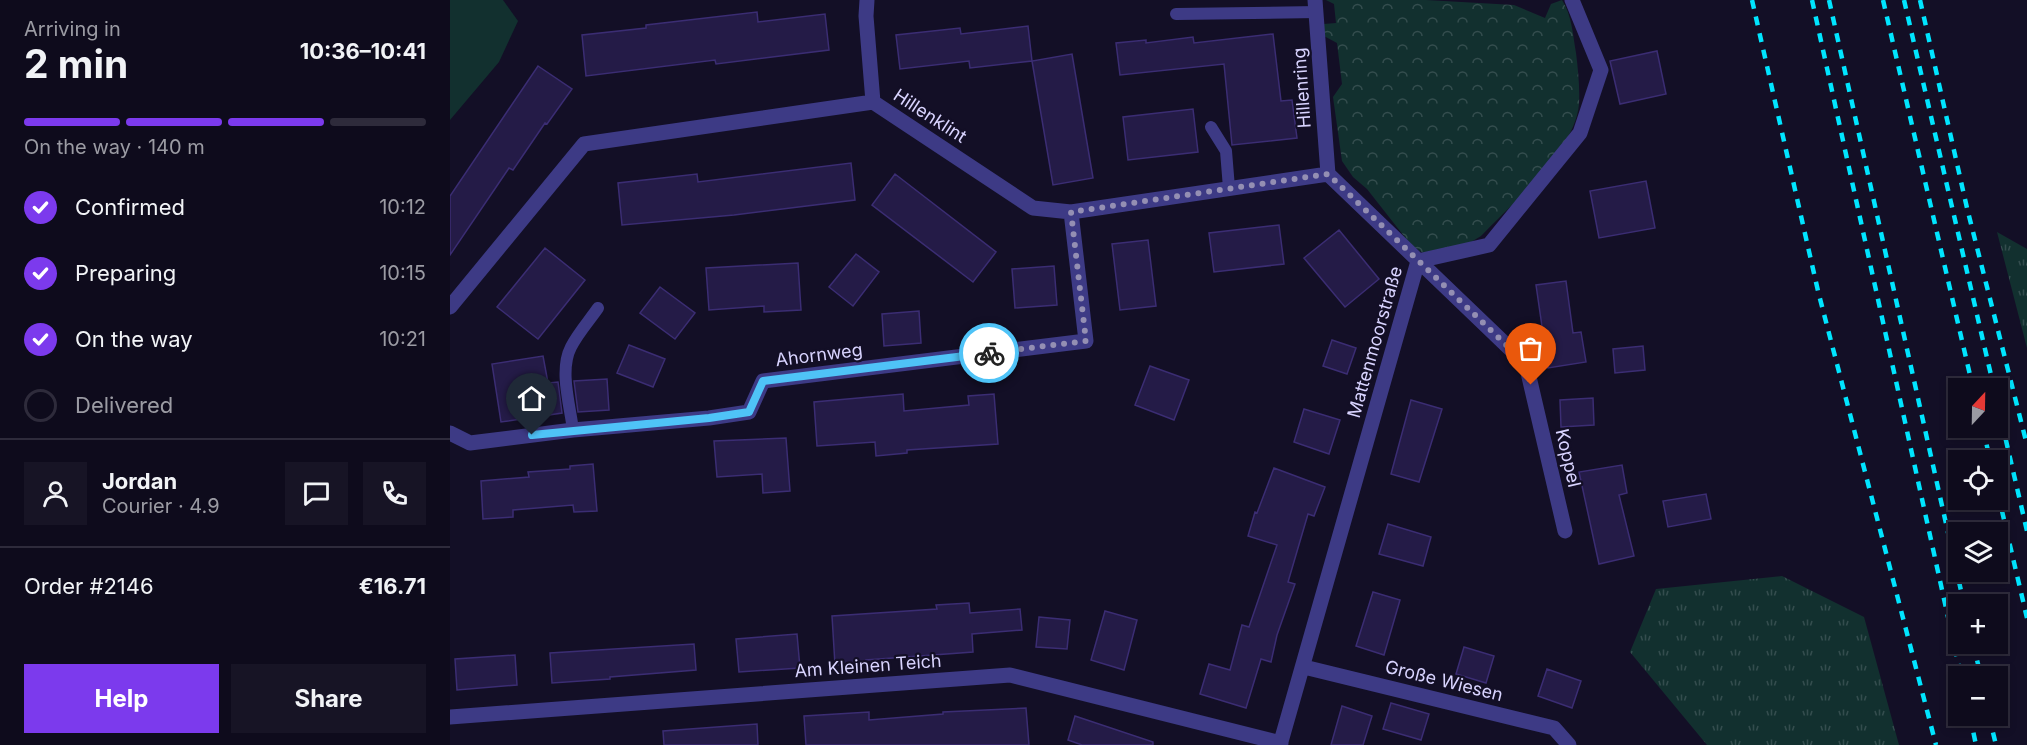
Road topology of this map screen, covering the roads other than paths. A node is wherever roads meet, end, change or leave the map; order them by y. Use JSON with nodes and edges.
{"nodes":[{"id":1,"x":867,"y":0,"type":"edge"},
{"id":2,"x":1572,"y":0,"type":"edge"},
{"id":3,"x":1316,"y":6,"type":"edge"},
{"id":4,"x":1176,"y":14,"type":"dead end"},
{"id":5,"x":873,"y":102,"type":"junction"},
{"id":6,"x":1211,"y":127,"type":"dead end"},
{"id":7,"x":1328,"y":174,"type":"junction"},
{"id":8,"x":1229,"y":188,"type":"junction"},
{"id":9,"x":1071,"y":212,"type":"junction"},
{"id":10,"x":1418,"y":261,"type":"junction"},
{"id":11,"x":450,"y":307,"type":"edge"},
{"id":12,"x":598,"y":308,"type":"dead end"},
{"id":13,"x":573,"y":430,"type":"junction"},
{"id":14,"x":450,"y":433,"type":"edge"},
{"id":15,"x":1564,"y":531,"type":"dead end"},
{"id":16,"x":1304,"y":667,"type":"junction"},
{"id":17,"x":450,"y":717,"type":"edge"},
{"id":18,"x":1280,"y":744,"type":"edge"},
{"id":19,"x":1569,"y":745,"type":"edge"}],
"edges":[{"from":1,"to":5,"type":"street"},
{"from":2,"to":10,"type":"street","name":"Mattenmoorstraße"},
{"from":3,"to":4,"type":"lane"},
{"from":3,"to":7,"type":"street","name":"Hillenring"},
{"from":5,"to":9,"type":"street","name":"Hillenklint"},
{"from":5,"to":11,"type":"street","name":"Hillenklint"},
{"from":6,"to":8,"type":"lane"},
{"from":7,"to":8,"type":"street","name":"Hillenklint"},
{"from":7,"to":10,"type":"street"},
{"from":8,"to":9,"type":"street","name":"Hillenklint"},
{"from":9,"to":13,"type":"street","name":"Ahornweg"},
{"from":10,"to":15,"type":"street","name":"Koppel"},
{"from":10,"to":16,"type":"street","name":"Mattenmoorstraße"},
{"from":12,"to":13,"type":"lane"},
{"from":13,"to":14,"type":"street","name":"Ahornweg"},
{"from":16,"to":18,"type":"street","name":"Mattenmoorstraße"},
{"from":16,"to":19,"type":"street","name":"Große Wiesen"},
{"from":17,"to":18,"type":"street","name":"Am Kleinen Teich"}]}
